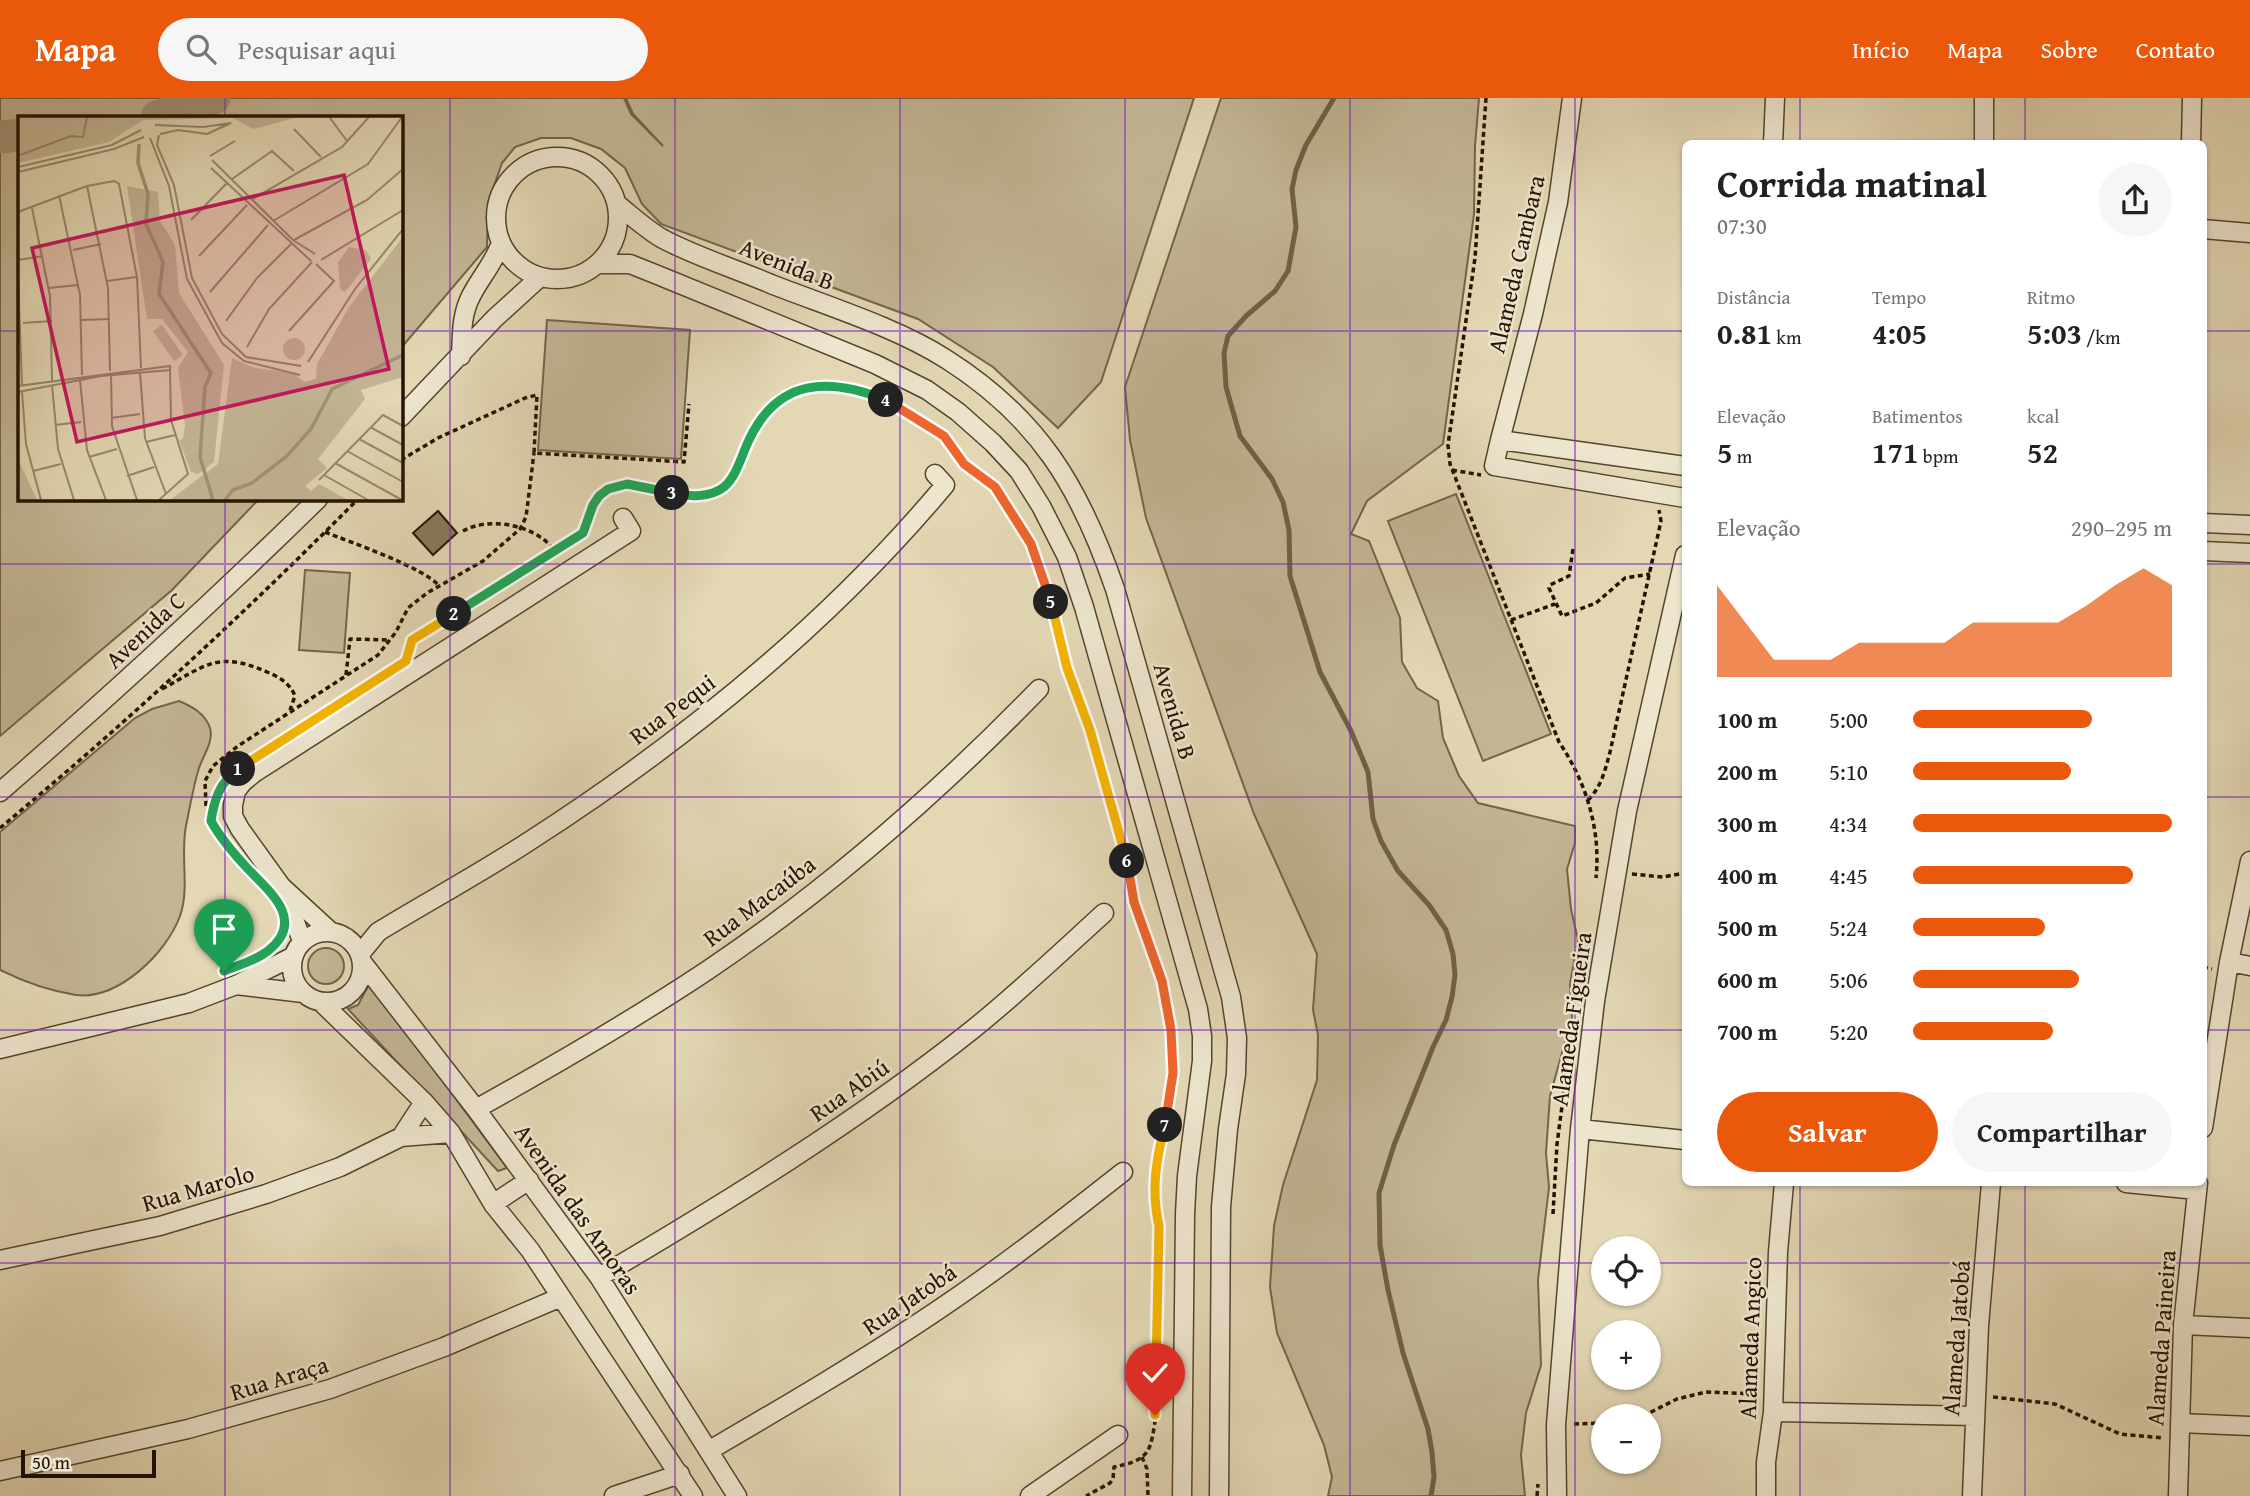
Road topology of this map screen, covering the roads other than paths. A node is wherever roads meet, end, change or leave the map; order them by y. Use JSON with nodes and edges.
{"nodes":[{"id":1,"x":1572,"y":98,"type":"edge"},
{"id":2,"x":1775,"y":98,"type":"edge"},
{"id":3,"x":1984,"y":98,"type":"edge"},
{"id":4,"x":2192,"y":98,"type":"edge"},
{"id":5,"x":1773,"y":140,"type":"edge"},
{"id":6,"x":1984,"y":140,"type":"edge"},
{"id":7,"x":2191,"y":140,"type":"edge"},
{"id":8,"x":617,"y":204,"type":"junction"},
{"id":9,"x":2207,"y":229,"type":"edge"},
{"id":10,"x":2250,"y":233,"type":"edge"},
{"id":11,"x":501,"y":243,"type":"junction"},
{"id":12,"x":599,"y":264,"type":"junction"},
{"id":13,"x":540,"y":277,"type":"junction"},
{"id":14,"x":461,"y":356,"type":"junction"},
{"id":15,"x":402,"y":416,"type":"edge"},
{"id":16,"x":1500,"y":440,"type":"junction"},
{"id":17,"x":1649,"y":463,"type":"junction"},
{"id":18,"x":1682,"y":466,"type":"edge"},
{"id":19,"x":935,"y":474,"type":"dead end"},
{"id":20,"x":1591,"y":482,"type":"junction"},
{"id":21,"x":1682,"y":497,"type":"edge"},
{"id":22,"x":317,"y":500,"type":"edge"},
{"id":23,"x":623,"y":518,"type":"dead end"},
{"id":24,"x":2211,"y":524,"type":"edge"},
{"id":25,"x":2250,"y":525,"type":"edge"},
{"id":26,"x":2207,"y":543,"type":"edge"},
{"id":27,"x":2207,"y":551,"type":"edge"},
{"id":28,"x":2250,"y":553,"type":"edge"},
{"id":29,"x":1682,"y":568,"type":"edge"},
{"id":30,"x":1039,"y":689,"type":"dead end"},
{"id":31,"x":0,"y":792,"type":"edge"},
{"id":32,"x":2250,"y":861,"type":"edge"},
{"id":33,"x":281,"y":886,"type":"junction"},
{"id":34,"x":1104,"y":913,"type":"dead end"},
{"id":35,"x":378,"y":932,"type":"junction"},
{"id":36,"x":337,"y":934,"type":"junction"},
{"id":37,"x":302,"y":941,"type":"junction"},
{"id":38,"x":292,"y":957,"type":"junction"},
{"id":39,"x":361,"y":958,"type":"junction"},
{"id":40,"x":2229,"y":962,"type":"junction"},
{"id":41,"x":2250,"y":966,"type":"edge"},
{"id":42,"x":236,"y":985,"type":"junction"},
{"id":43,"x":303,"y":993,"type":"junction"},
{"id":44,"x":321,"y":1002,"type":"junction"},
{"id":45,"x":0,"y":1049,"type":"edge"},
{"id":46,"x":424,"y":1102,"type":"junction"},
{"id":47,"x":2207,"y":1102,"type":"edge"},
{"id":48,"x":476,"y":1109,"type":"junction"},
{"id":49,"x":1580,"y":1129,"type":"junction"},
{"id":50,"x":451,"y":1133,"type":"junction"},
{"id":51,"x":401,"y":1137,"type":"junction"},
{"id":52,"x":1682,"y":1140,"type":"edge"},
{"id":53,"x":1123,"y":1172,"type":"dead end"},
{"id":54,"x":529,"y":1180,"type":"junction"},
{"id":55,"x":1784,"y":1186,"type":"edge"},
{"id":56,"x":1992,"y":1186,"type":"edge"},
{"id":57,"x":2198,"y":1186,"type":"edge"},
{"id":58,"x":494,"y":1204,"type":"junction"},
{"id":59,"x":0,"y":1260,"type":"edge"},
{"id":60,"x":599,"y":1277,"type":"junction"},
{"id":61,"x":561,"y":1297,"type":"junction"},
{"id":62,"x":2183,"y":1325,"type":"junction"},
{"id":63,"x":2250,"y":1328,"type":"edge"},
{"id":64,"x":1774,"y":1403,"type":"junction"},
{"id":65,"x":1975,"y":1416,"type":"junction"},
{"id":66,"x":2250,"y":1426,"type":"edge"},
{"id":67,"x":2180,"y":1431,"type":"junction"},
{"id":68,"x":1118,"y":1435,"type":"dead end"},
{"id":69,"x":710,"y":1450,"type":"junction"},
{"id":70,"x":0,"y":1471,"type":"edge"},
{"id":71,"x":680,"y":1474,"type":"junction"},
{"id":72,"x":1182,"y":1492,"type":"edge"},
{"id":73,"x":614,"y":1496,"type":"edge"},
{"id":74,"x":693,"y":1496,"type":"edge"},
{"id":75,"x":737,"y":1496,"type":"edge"},
{"id":76,"x":1030,"y":1496,"type":"edge"},
{"id":77,"x":1219,"y":1496,"type":"edge"},
{"id":78,"x":1557,"y":1496,"type":"edge"},
{"id":79,"x":1766,"y":1496,"type":"edge"},
{"id":80,"x":1972,"y":1496,"type":"edge"},
{"id":81,"x":2178,"y":1496,"type":"edge"}],
"edges":[{"from":1,"to":16,"type":"street","name":"Alameda Cambara"},
{"from":2,"to":5,"type":"street"},
{"from":3,"to":6,"type":"street"},
{"from":4,"to":7,"type":"street"},
{"from":8,"to":11,"type":"street"},
{"from":8,"to":12,"type":"street"},
{"from":8,"to":77,"type":"street","name":"Avenida B"},
{"from":9,"to":10,"type":"street"},
{"from":11,"to":13,"type":"street"},
{"from":11,"to":14,"type":"street"},
{"from":12,"to":13,"type":"street"},
{"from":12,"to":72,"type":"street"},
{"from":13,"to":14,"type":"street"},
{"from":14,"to":15,"type":"street"},
{"from":16,"to":17,"type":"street"},
{"from":16,"to":20,"type":"street","name":"Alameda Cambara"},
{"from":17,"to":18,"type":"street"},
{"from":17,"to":20,"type":"street"},
{"from":19,"to":35,"type":"street","name":"Rua Pequi"},
{"from":20,"to":21,"type":"street"},
{"from":22,"to":31,"type":"street","name":"Avenida C"},
{"from":23,"to":33,"type":"street"},
{"from":24,"to":25,"type":"street"},
{"from":24,"to":26,"type":"street"},
{"from":27,"to":28,"type":"street"},
{"from":29,"to":49,"type":"street","name":"Alameda Figueira"},
{"from":30,"to":48,"type":"street","name":"Rua Macaúba"},
{"from":32,"to":40,"type":"street"},
{"from":33,"to":36,"type":"street"},
{"from":33,"to":37,"type":"street"},
{"from":34,"to":60,"type":"street","name":"Rua Abiú"},
{"from":35,"to":36,"type":"street","name":"Rua Pequi"},
{"from":35,"to":39,"type":"street","name":"Rua Pequi"},
{"from":36,"to":37,"type":"street"},
{"from":36,"to":39,"type":"street"},
{"from":37,"to":38,"type":"street"},
{"from":38,"to":42,"type":"street"},
{"from":38,"to":43,"type":"street"},
{"from":39,"to":44,"type":"street"},
{"from":39,"to":48,"type":"street","name":"Avenida das Amoras"},
{"from":40,"to":41,"type":"street"},
{"from":40,"to":47,"type":"street"},
{"from":42,"to":43,"type":"street"},
{"from":42,"to":45,"type":"street"},
{"from":43,"to":44,"type":"street"},
{"from":44,"to":46,"type":"street"},
{"from":46,"to":50,"type":"street"},
{"from":46,"to":51,"type":"street"},
{"from":48,"to":54,"type":"street","name":"Avenida das Amoras"},
{"from":49,"to":52,"type":"street"},
{"from":49,"to":78,"type":"street","name":"Alameda Figueira"},
{"from":50,"to":51,"type":"street","name":"Rua Marolo"},
{"from":50,"to":58,"type":"street"},
{"from":51,"to":59,"type":"street","name":"Rua Marolo"},
{"from":53,"to":69,"type":"street","name":"Rua Jatobá"},
{"from":54,"to":58,"type":"street"},
{"from":54,"to":60,"type":"street","name":"Avenida das Amoras"},
{"from":55,"to":64,"type":"street","name":"Alameda Angico"},
{"from":56,"to":65,"type":"street","name":"Alameda Jatobá"},
{"from":57,"to":62,"type":"street","name":"Alameda Paineira"},
{"from":58,"to":61,"type":"street"},
{"from":60,"to":69,"type":"street","name":"Avenida das Amoras"},
{"from":61,"to":70,"type":"street","name":"Rua Araça"},
{"from":61,"to":71,"type":"street"},
{"from":62,"to":63,"type":"street"},
{"from":62,"to":67,"type":"street","name":"Alameda Paineira"},
{"from":64,"to":65,"type":"street"},
{"from":64,"to":79,"type":"street","name":"Alameda Angico"},
{"from":65,"to":80,"type":"street","name":"Alameda Jatobá"},
{"from":66,"to":67,"type":"street"},
{"from":67,"to":81,"type":"street","name":"Alameda Paineira"},
{"from":68,"to":76,"type":"street"},
{"from":69,"to":75,"type":"street","name":"Avenida das Amoras"},
{"from":71,"to":73,"type":"street"},
{"from":71,"to":74,"type":"street"}]}
